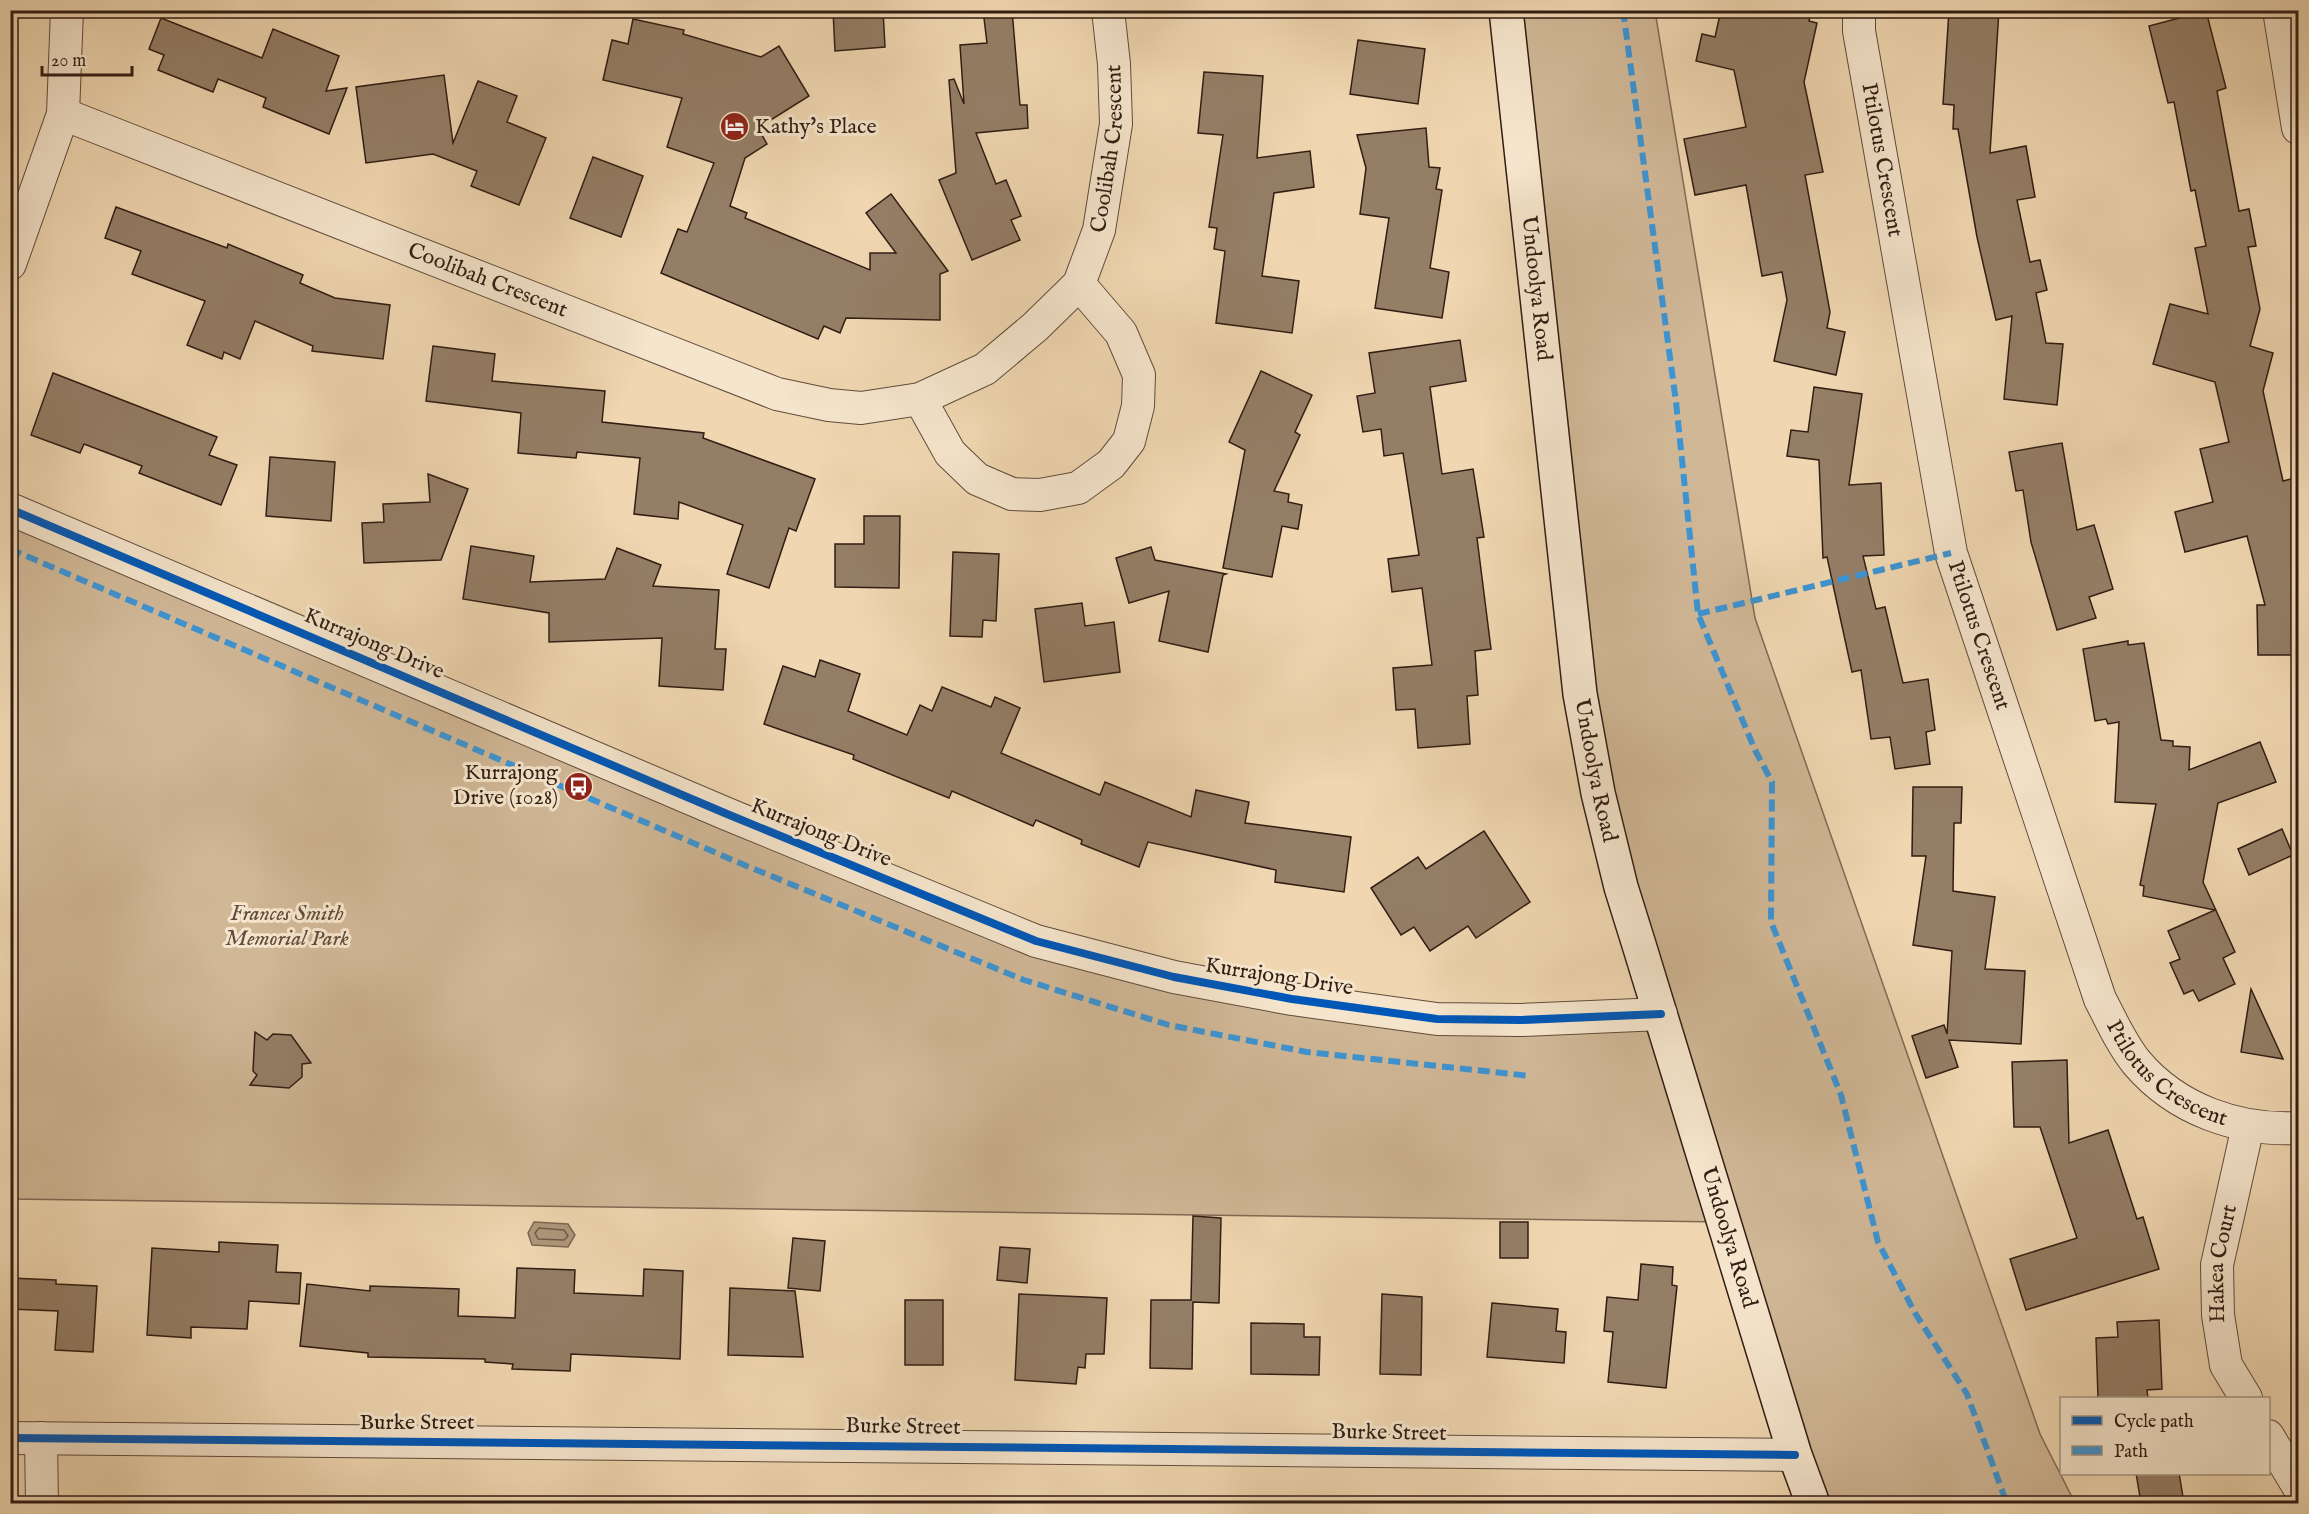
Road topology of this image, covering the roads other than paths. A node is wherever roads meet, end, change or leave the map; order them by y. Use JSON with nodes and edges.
{"nodes":[{"id":1,"x":67,"y":10,"type":"edge"},
{"id":2,"x":1108,"y":10,"type":"edge"},
{"id":3,"x":1506,"y":10,"type":"edge"},
{"id":4,"x":1859,"y":10,"type":"edge"},
{"id":5,"x":2280,"y":10,"type":"edge"},
{"id":6,"x":63,"y":114,"type":"junction"},
{"id":7,"x":2298,"y":128,"type":"edge"},
{"id":8,"x":10,"y":264,"type":"edge"},
{"id":9,"x":1079,"y":284,"type":"junction"},
{"id":10,"x":920,"y":399,"type":"junction"},
{"id":11,"x":10,"y":509,"type":"edge"},
{"id":12,"x":1661,"y":1014,"type":"junction"},
{"id":13,"x":2248,"y":1126,"type":"junction"},
{"id":14,"x":2298,"y":1128,"type":"edge"},
{"id":15,"x":2245,"y":1397,"type":"edge"},
{"id":16,"x":10,"y":1438,"type":"edge"},
{"id":17,"x":41,"y":1438,"type":"junction"},
{"id":18,"x":2270,"y":1439,"type":"edge"},
{"id":19,"x":1795,"y":1455,"type":"junction"},
{"id":20,"x":2298,"y":1486,"type":"edge"},
{"id":21,"x":42,"y":1503,"type":"edge"},
{"id":22,"x":1813,"y":1503,"type":"edge"}],
"edges":[{"from":1,"to":6,"type":"street"},
{"from":2,"to":9,"type":"street","name":"Coolibah Crescent"},
{"from":3,"to":12,"type":"main road","name":"Undoolya Road"},
{"from":4,"to":13,"type":"street","name":"Ptilotus Crescent"},
{"from":5,"to":7,"type":"street"},
{"from":6,"to":8,"type":"street"},
{"from":6,"to":10,"type":"street","name":"Coolibah Crescent"},
{"from":9,"to":10,"type":"street","name":"Coolibah Crescent"},
{"from":9,"to":10,"type":"street"},
{"from":11,"to":12,"type":"street","name":"Kurrajong Drive"},
{"from":12,"to":19,"type":"main road","name":"Undoolya Road"},
{"from":13,"to":14,"type":"street","name":"Ptilotus Crescent"},
{"from":13,"to":15,"type":"street","name":"Hakea Court"},
{"from":16,"to":17,"type":"street","name":"Burke Street"},
{"from":17,"to":19,"type":"street","name":"Burke Street"},
{"from":17,"to":21,"type":"street"},
{"from":18,"to":20,"type":"street"},
{"from":19,"to":22,"type":"main road","name":"Undoolya Road"}]}
